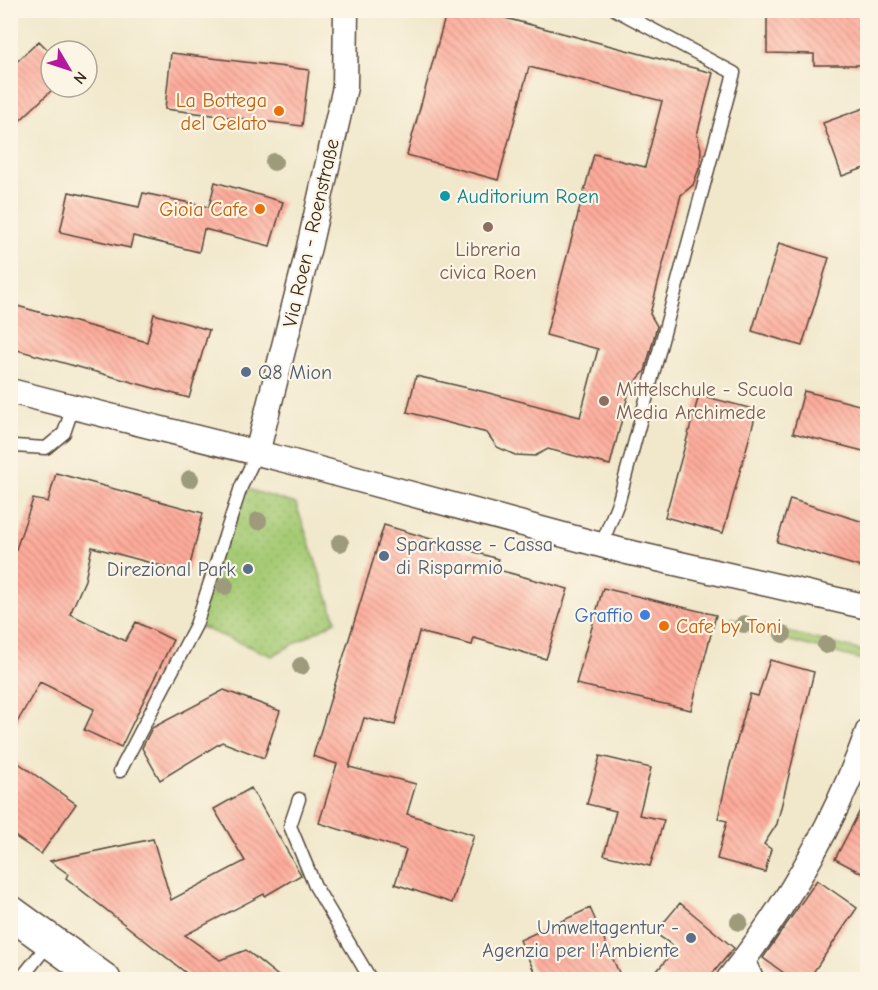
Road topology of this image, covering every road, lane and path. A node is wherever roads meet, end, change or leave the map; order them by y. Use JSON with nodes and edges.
{"nodes":[{"id":1,"x":346,"y":10,"type":"edge"},
{"id":2,"x":616,"y":10,"type":"edge"},
{"id":3,"x":10,"y":391,"type":"edge"},
{"id":4,"x":73,"y":407,"type":"junction"},
{"id":5,"x":14,"y":446,"type":"dead end"},
{"id":6,"x":257,"y":453,"type":"junction"},
{"id":7,"x":601,"y":546,"type":"junction"},
{"id":8,"x":867,"y":607,"type":"edge"},
{"id":9,"x":867,"y":731,"type":"edge"},
{"id":10,"x":120,"y":771,"type":"dead end"},
{"id":11,"x":299,"y":799,"type":"dead end"},
{"id":12,"x":10,"y":912,"type":"edge"},
{"id":13,"x":51,"y":941,"type":"junction"},
{"id":14,"x":744,"y":958,"type":"junction"},
{"id":15,"x":23,"y":976,"type":"dead end"},
{"id":16,"x":104,"y":980,"type":"edge"},
{"id":17,"x":371,"y":980,"type":"edge"},
{"id":18,"x":728,"y":980,"type":"edge"},
{"id":19,"x":758,"y":980,"type":"edge"}],
"edges":[{"from":1,"to":6,"type":"street","name":"Via Roen - Roenstraße"},
{"from":2,"to":7,"type":"lane"},
{"from":3,"to":4,"type":"street"},
{"from":4,"to":5,"type":"lane"},
{"from":4,"to":6,"type":"street"},
{"from":6,"to":7,"type":"street"},
{"from":6,"to":10,"type":"lane"},
{"from":7,"to":8,"type":"street"},
{"from":9,"to":14,"type":"street"},
{"from":11,"to":17,"type":"lane"},
{"from":12,"to":13,"type":"main road"},
{"from":13,"to":15,"type":"lane"},
{"from":13,"to":16,"type":"main road"},
{"from":14,"to":18,"type":"street"},
{"from":14,"to":19,"type":"lane"}]}
